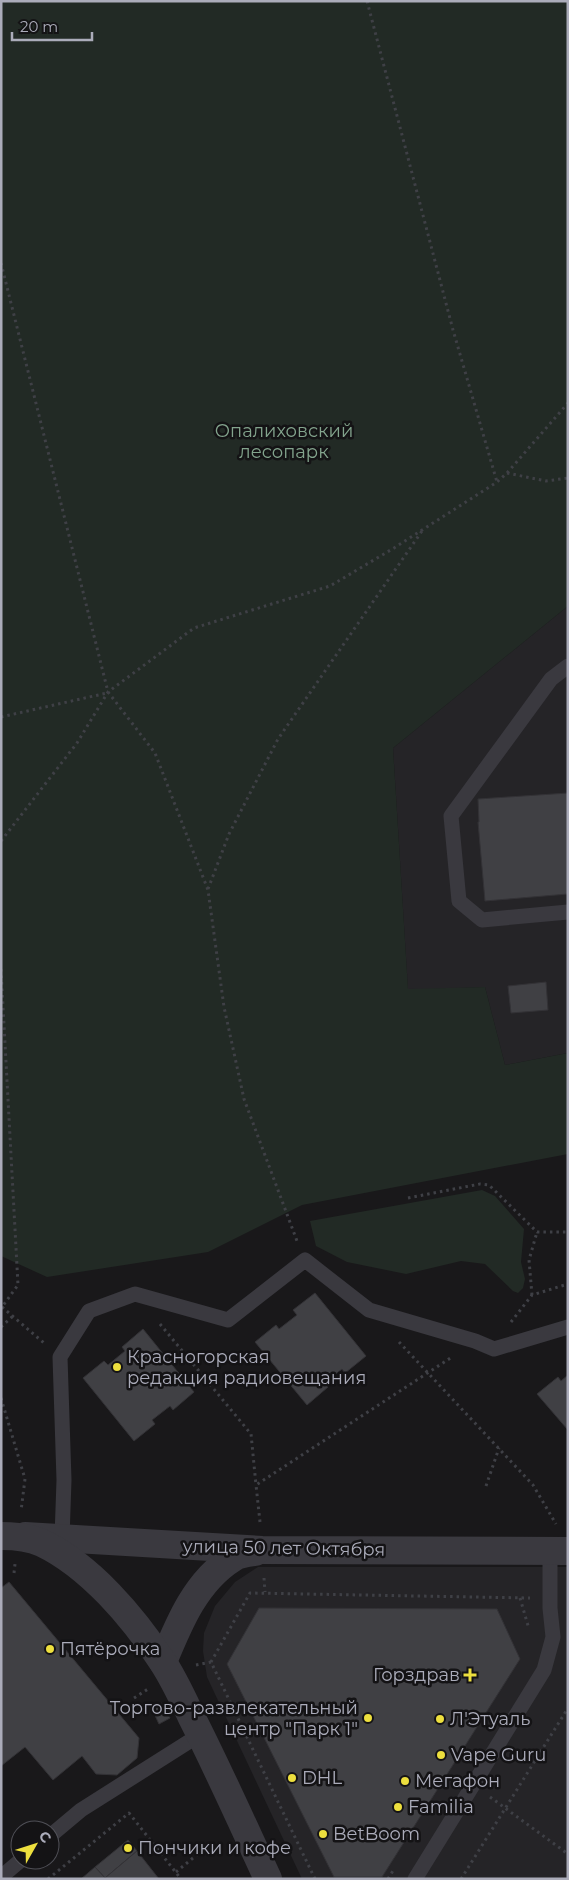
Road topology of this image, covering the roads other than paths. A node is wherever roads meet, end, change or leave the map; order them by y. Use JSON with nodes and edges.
{"nodes":[{"id":1,"x":568,"y":666,"type":"edge"},
{"id":2,"x":568,"y":912,"type":"edge"},
{"id":3,"x":568,"y":1327,"type":"edge"},
{"id":4,"x":14,"y":1528,"type":"edge"},
{"id":5,"x":62,"y":1538,"type":"junction"},
{"id":6,"x":261,"y":1539,"type":"junction"},
{"id":7,"x":558,"y":1543,"type":"edge"},
{"id":8,"x":163,"y":1662,"type":"junction"},
{"id":9,"x":201,"y":1734,"type":"junction"},
{"id":10,"x":60,"y":1828,"type":"edge"},
{"id":11,"x":268,"y":1879,"type":"edge"},
{"id":12,"x":415,"y":1879,"type":"edge"}],
"edges":[{"from":1,"to":2,"type":"lane"},
{"from":3,"to":5,"type":"lane"},
{"from":4,"to":5,"type":"street","name":"улица 50 лет Октября"},
{"from":4,"to":8,"type":"street"},
{"from":5,"to":6,"type":"street","name":"улица 50 лет Октября"},
{"from":6,"to":7,"type":"street","name":"улица 50 лет Октября"},
{"from":6,"to":8,"type":"street"},
{"from":7,"to":12,"type":"lane"},
{"from":8,"to":9,"type":"street"},
{"from":9,"to":10,"type":"lane"},
{"from":9,"to":11,"type":"street"}]}
